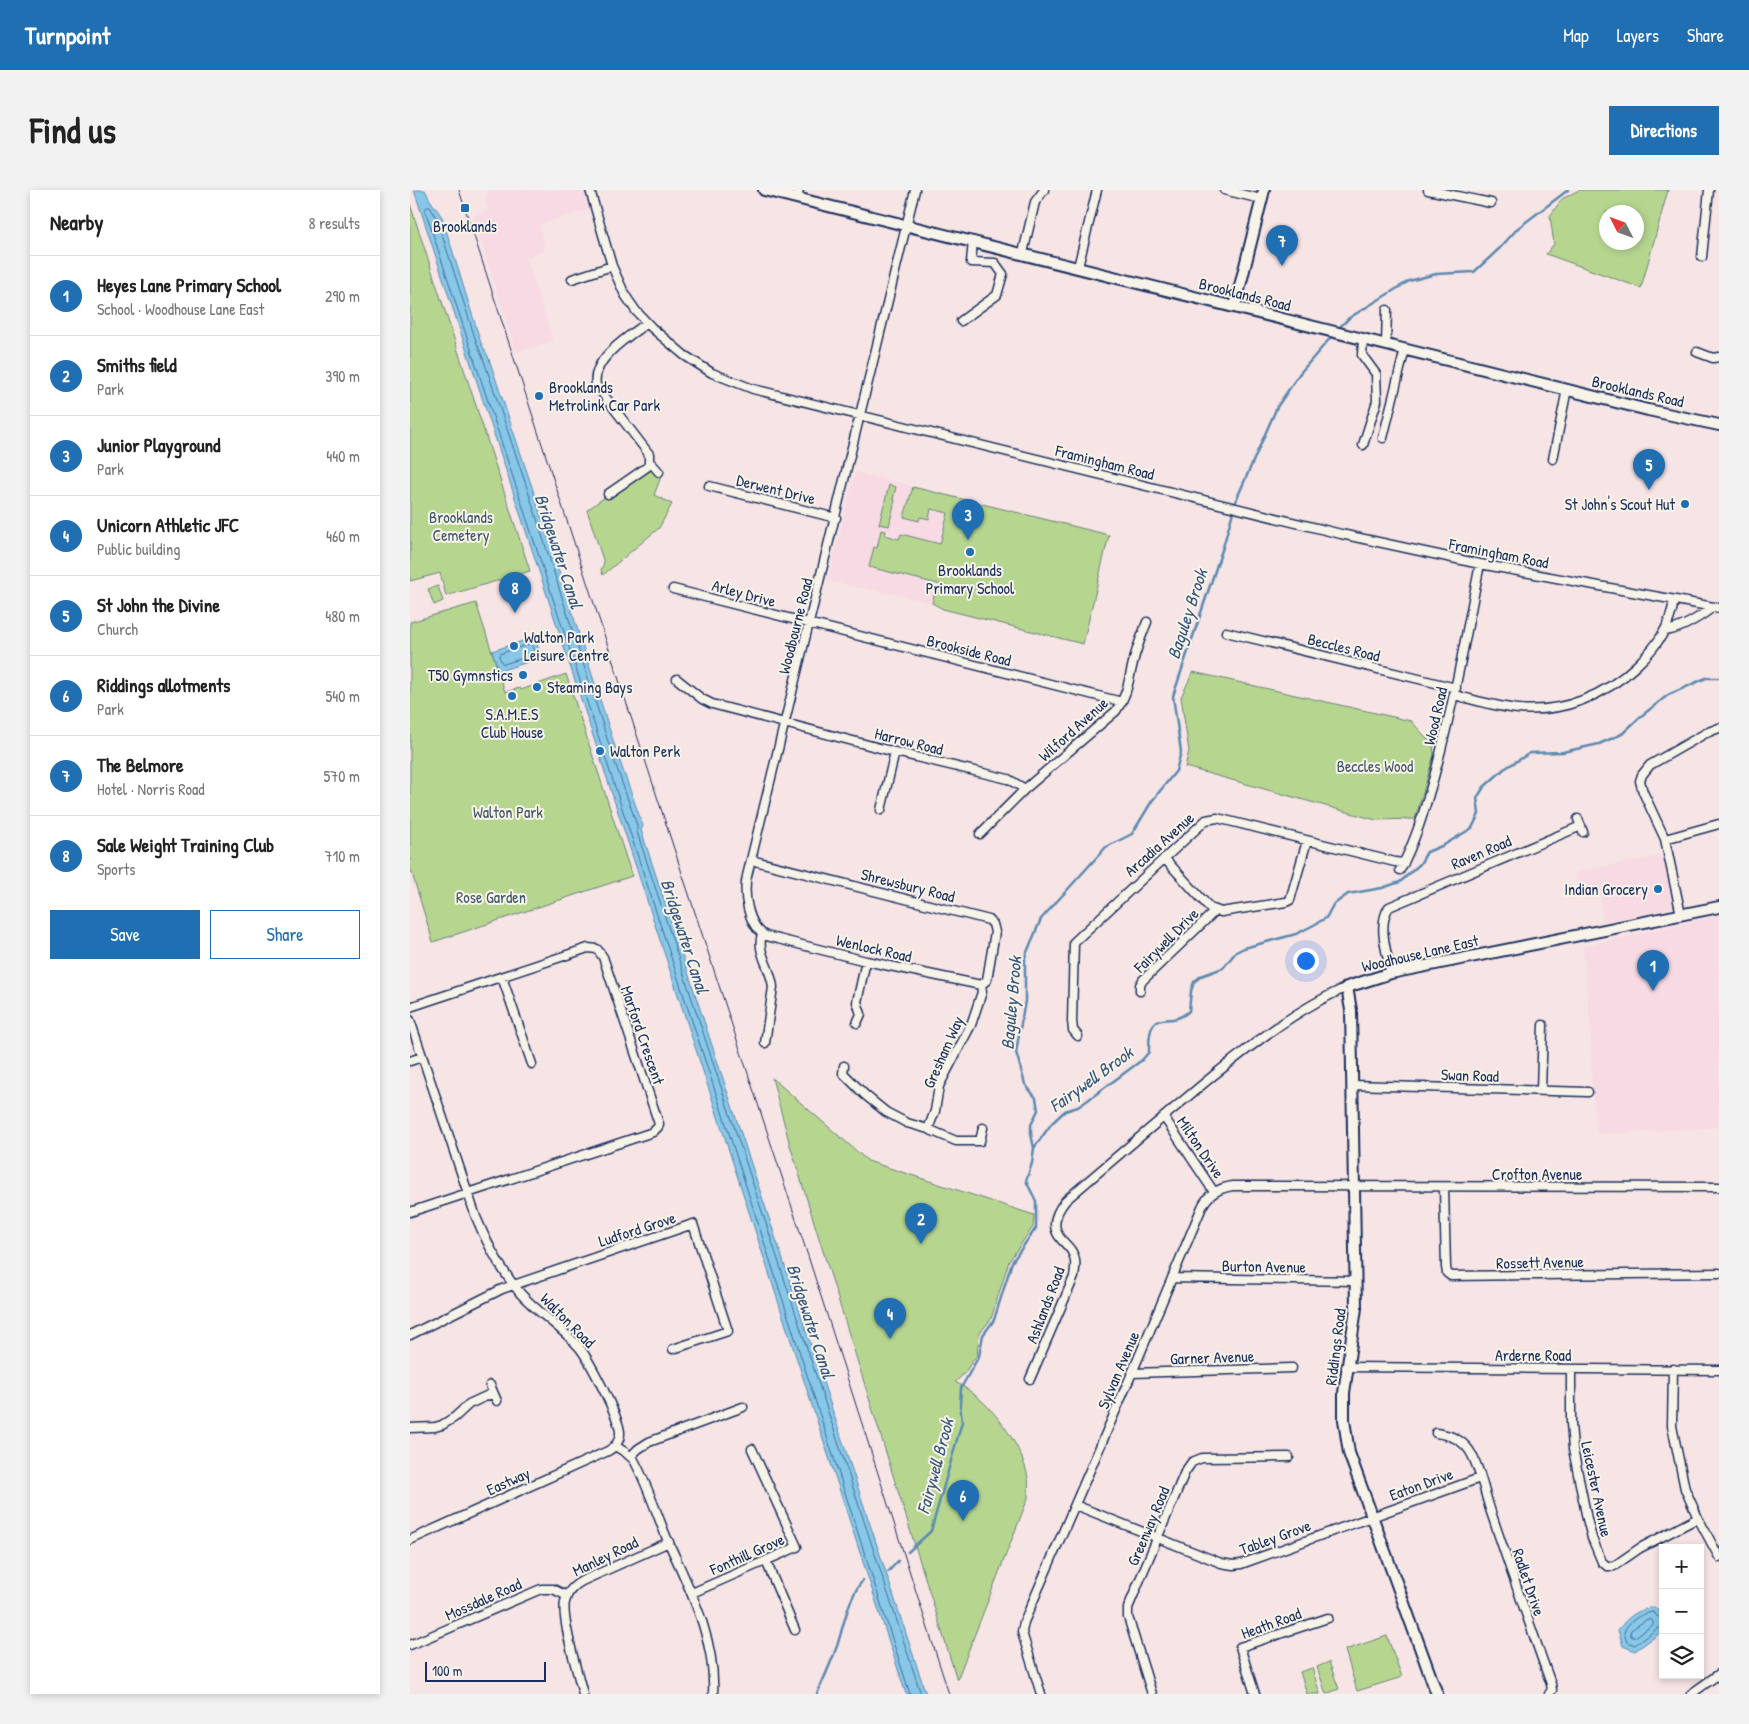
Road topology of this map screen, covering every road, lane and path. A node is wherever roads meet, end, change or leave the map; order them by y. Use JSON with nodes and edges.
{"nodes":[{"id":1,"x":590,"y":190,"type":"edge"},
{"id":2,"x":764,"y":190,"type":"edge"},
{"id":3,"x":916,"y":190,"type":"edge"},
{"id":4,"x":1044,"y":190,"type":"edge"},
{"id":5,"x":1097,"y":190,"type":"edge"},
{"id":6,"x":1224,"y":190,"type":"edge"},
{"id":7,"x":1428,"y":190,"type":"edge"},
{"id":8,"x":1709,"y":190,"type":"edge"},
{"id":9,"x":798,"y":194,"type":"edge"},
{"id":10,"x":1263,"y":194,"type":"edge"},
{"id":11,"x":1491,"y":203,"type":"dead end"},
{"id":12,"x":906,"y":224,"type":"junction"},
{"id":13,"x":973,"y":241,"type":"junction"},
{"id":14,"x":1023,"y":253,"type":"junction"},
{"id":15,"x":1702,"y":256,"type":"dead end"},
{"id":16,"x":612,"y":266,"type":"junction"},
{"id":17,"x":1078,"y":267,"type":"junction"},
{"id":18,"x":572,"y":279,"type":"dead end"},
{"id":19,"x":1235,"y":306,"type":"junction"},
{"id":20,"x":1387,"y":310,"type":"dead end"},
{"id":21,"x":961,"y":321,"type":"dead end"},
{"id":22,"x":647,"y":324,"type":"junction"},
{"id":23,"x":1363,"y":339,"type":"junction"},
{"id":24,"x":1386,"y":344,"type":"junction"},
{"id":25,"x":1405,"y":348,"type":"junction"},
{"id":26,"x":1697,"y":352,"type":"dead end"},
{"id":27,"x":1719,"y":357,"type":"edge"},
{"id":28,"x":1567,"y":390,"type":"junction"},
{"id":29,"x":861,"y":415,"type":"junction"},
{"id":30,"x":1719,"y":425,"type":"edge"},
{"id":31,"x":1383,"y":438,"type":"dead end"},
{"id":32,"x":1363,"y":445,"type":"dead end"},
{"id":33,"x":1553,"y":459,"type":"dead end"},
{"id":34,"x":650,"y":464,"type":"junction"},
{"id":35,"x":659,"y":472,"type":"dead end"},
{"id":36,"x":709,"y":486,"type":"dead end"},
{"id":37,"x":608,"y":494,"type":"dead end"},
{"id":38,"x":836,"y":518,"type":"junction"},
{"id":39,"x":1480,"y":564,"type":"junction"},
{"id":40,"x":673,"y":589,"type":"dead end"},
{"id":41,"x":1674,"y":600,"type":"junction"},
{"id":42,"x":1716,"y":608,"type":"edge"},
{"id":43,"x":1147,"y":622,"type":"dead end"},
{"id":44,"x":809,"y":624,"type":"junction"},
{"id":45,"x":1665,"y":631,"type":"junction"},
{"id":46,"x":1226,"y":632,"type":"dead end"},
{"id":47,"x":677,"y":679,"type":"dead end"},
{"id":48,"x":1455,"y":692,"type":"junction"},
{"id":49,"x":1122,"y":702,"type":"junction"},
{"id":50,"x":785,"y":723,"type":"junction"},
{"id":51,"x":1719,"y":728,"type":"edge"},
{"id":52,"x":896,"y":752,"type":"junction"},
{"id":53,"x":1025,"y":790,"type":"junction"},
{"id":54,"x":881,"y":810,"type":"dead end"},
{"id":55,"x":1719,"y":824,"type":"edge"},
{"id":56,"x":1580,"y":825,"type":"dead end"},
{"id":57,"x":980,"y":834,"type":"dead end"},
{"id":58,"x":1666,"y":839,"type":"junction"},
{"id":59,"x":1307,"y":841,"type":"junction"},
{"id":60,"x":1164,"y":858,"type":"junction"},
{"id":61,"x":751,"y":860,"type":"junction"},
{"id":62,"x":1402,"y":866,"type":"joint"},
{"id":63,"x":1719,"y":907,"type":"edge"},
{"id":64,"x":1214,"y":911,"type":"junction"},
{"id":65,"x":1681,"y":915,"type":"junction"},
{"id":66,"x":762,"y":934,"type":"junction"},
{"id":67,"x":866,"y":961,"type":"junction"},
{"id":68,"x":1391,"y":973,"type":"junction"},
{"id":69,"x":502,"y":977,"type":"junction"},
{"id":70,"x":981,"y":985,"type":"junction"},
{"id":71,"x":1347,"y":987,"type":"junction"},
{"id":72,"x":1140,"y":991,"type":"dead end"},
{"id":73,"x":410,"y":1007,"type":"edge"},
{"id":74,"x":861,"y":1014,"type":"junction"},
{"id":75,"x":870,"y":1015,"type":"dead end"},
{"id":76,"x":410,"y":1020,"type":"edge"},
{"id":77,"x":857,"y":1023,"type":"dead end"},
{"id":78,"x":1543,"y":1025,"type":"dead end"},
{"id":79,"x":1078,"y":1036,"type":"dead end"},
{"id":80,"x":765,"y":1043,"type":"dead end"},
{"id":81,"x":422,"y":1057,"type":"junction"},
{"id":82,"x":410,"y":1061,"type":"edge"},
{"id":83,"x":532,"y":1064,"type":"dead end"},
{"id":84,"x":841,"y":1070,"type":"dead end"},
{"id":85,"x":1352,"y":1085,"type":"junction"},
{"id":86,"x":1541,"y":1091,"type":"junction"},
{"id":87,"x":1588,"y":1092,"type":"dead end"},
{"id":88,"x":1164,"y":1117,"type":"junction"},
{"id":89,"x":983,"y":1128,"type":"dead end"},
{"id":90,"x":928,"y":1129,"type":"junction"},
{"id":91,"x":1355,"y":1187,"type":"junction"},
{"id":92,"x":1719,"y":1187,"type":"edge"},
{"id":93,"x":1444,"y":1188,"type":"junction"},
{"id":94,"x":1214,"y":1192,"type":"junction"},
{"id":95,"x":468,"y":1193,"type":"junction"},
{"id":96,"x":410,"y":1212,"type":"edge"},
{"id":97,"x":1056,"y":1216,"type":"joint"},
{"id":98,"x":1719,"y":1273,"type":"edge"},
{"id":99,"x":1172,"y":1278,"type":"junction"},
{"id":100,"x":1356,"y":1280,"type":"junction"},
{"id":101,"x":514,"y":1285,"type":"junction"},
{"id":102,"x":410,"y":1334,"type":"edge"},
{"id":103,"x":673,"y":1348,"type":"dead end"},
{"id":104,"x":1346,"y":1367,"type":"junction"},
{"id":105,"x":1292,"y":1368,"type":"dead end"},
{"id":106,"x":1571,"y":1369,"type":"junction"},
{"id":107,"x":1673,"y":1370,"type":"junction"},
{"id":108,"x":1719,"y":1370,"type":"edge"},
{"id":109,"x":1132,"y":1373,"type":"junction"},
{"id":110,"x":1030,"y":1379,"type":"dead end"},
{"id":111,"x":490,"y":1385,"type":"dead end"},
{"id":112,"x":493,"y":1393,"type":"junction"},
{"id":113,"x":497,"y":1401,"type":"dead end"},
{"id":114,"x":743,"y":1407,"type":"dead end"},
{"id":115,"x":410,"y":1428,"type":"edge"},
{"id":116,"x":1436,"y":1433,"type":"dead end"},
{"id":117,"x":615,"y":1446,"type":"junction"},
{"id":118,"x":752,"y":1449,"type":"dead end"},
{"id":119,"x":631,"y":1456,"type":"junction"},
{"id":120,"x":1289,"y":1456,"type":"dead end"},
{"id":121,"x":1480,"y":1478,"type":"junction"},
{"id":122,"x":1075,"y":1505,"type":"junction"},
{"id":123,"x":1372,"y":1517,"type":"junction"},
{"id":124,"x":1698,"y":1518,"type":"junction"},
{"id":125,"x":1158,"y":1538,"type":"junction"},
{"id":126,"x":410,"y":1540,"type":"edge"},
{"id":127,"x":668,"y":1542,"type":"junction"},
{"id":128,"x":1719,"y":1557,"type":"edge"},
{"id":129,"x":766,"y":1561,"type":"junction"},
{"id":130,"x":692,"y":1593,"type":"junction"},
{"id":131,"x":567,"y":1596,"type":"junction"},
{"id":132,"x":1328,"y":1618,"type":"dead end"},
{"id":133,"x":795,"y":1630,"type":"dead end"},
{"id":134,"x":410,"y":1645,"type":"edge"},
{"id":135,"x":1719,"y":1674,"type":"edge"},
{"id":136,"x":582,"y":1694,"type":"edge"},
{"id":137,"x":713,"y":1694,"type":"edge"},
{"id":138,"x":1041,"y":1694,"type":"edge"},
{"id":139,"x":1152,"y":1694,"type":"edge"},
{"id":140,"x":1255,"y":1694,"type":"edge"},
{"id":141,"x":1436,"y":1694,"type":"edge"},
{"id":142,"x":1549,"y":1694,"type":"edge"},
{"id":143,"x":1691,"y":1694,"type":"edge"}],
"edges":[{"from":1,"to":16,"type":"street","name":"Framingham Road"},
{"from":2,"to":9,"type":"street","name":"Brooklands Road"},
{"from":3,"to":12,"type":"street","name":"Woodbourne Road"},
{"from":4,"to":14,"type":"street"},
{"from":5,"to":17,"type":"street"},
{"from":6,"to":10,"type":"street"},
{"from":7,"to":11,"type":"street"},
{"from":8,"to":15,"type":"street"},
{"from":9,"to":12,"type":"street","name":"Brooklands Road"},
{"from":10,"to":19,"type":"street"},
{"from":12,"to":13,"type":"street","name":"Brooklands Road"},
{"from":12,"to":29,"type":"street","name":"Woodbourne Road"},
{"from":13,"to":14,"type":"street","name":"Brooklands Road"},
{"from":13,"to":21,"type":"street"},
{"from":14,"to":17,"type":"street","name":"Brooklands Road"},
{"from":16,"to":18,"type":"street"},
{"from":16,"to":22,"type":"street","name":"Framingham Road"},
{"from":17,"to":19,"type":"street","name":"Brooklands Road"},
{"from":19,"to":23,"type":"street","name":"Brooklands Road"},
{"from":20,"to":24,"type":"street"},
{"from":22,"to":29,"type":"street","name":"Framingham Road"},
{"from":22,"to":34,"type":"street"},
{"from":23,"to":24,"type":"street","name":"Brooklands Road"},
{"from":23,"to":32,"type":"street"},
{"from":24,"to":25,"type":"street","name":"Brooklands Road"},
{"from":25,"to":28,"type":"street","name":"Brooklands Road"},
{"from":25,"to":31,"type":"street"},
{"from":26,"to":27,"type":"street"},
{"from":28,"to":30,"type":"street","name":"Brooklands Road"},
{"from":28,"to":33,"type":"street"},
{"from":29,"to":38,"type":"street","name":"Woodbourne Road"},
{"from":29,"to":39,"type":"street","name":"Framingham Road"},
{"from":34,"to":35,"type":"street"},
{"from":34,"to":37,"type":"street"},
{"from":36,"to":38,"type":"street","name":"Derwent Drive"},
{"from":38,"to":44,"type":"street","name":"Woodbourne Road"},
{"from":39,"to":41,"type":"street","name":"Framingham Road"},
{"from":39,"to":48,"type":"street","name":"Wood Road"},
{"from":40,"to":44,"type":"street","name":"Arley Drive"},
{"from":41,"to":42,"type":"street","name":"Framingham Road"},
{"from":41,"to":45,"type":"street","name":"Beccles Road"},
{"from":42,"to":45,"type":"street"},
{"from":43,"to":49,"type":"street","name":"Wilford Avenue"},
{"from":44,"to":49,"type":"street","name":"Brookside Road"},
{"from":44,"to":50,"type":"street","name":"Woodbourne Road"},
{"from":45,"to":48,"type":"street","name":"Beccles Road"},
{"from":46,"to":48,"type":"street","name":"Beccles Road"},
{"from":47,"to":50,"type":"street","name":"Harrow Road"},
{"from":48,"to":62,"type":"street","name":"Wood Road"},
{"from":49,"to":53,"type":"street","name":"Wilford Avenue"},
{"from":50,"to":52,"type":"street","name":"Harrow Road"},
{"from":50,"to":61,"type":"street","name":"Woodbourne Road"},
{"from":51,"to":58,"type":"street"},
{"from":52,"to":53,"type":"street","name":"Harrow Road"},
{"from":52,"to":54,"type":"street"},
{"from":53,"to":57,"type":"street","name":"Wilford Avenue"},
{"from":55,"to":58,"type":"street"},
{"from":56,"to":68,"type":"street","name":"Raven Road"},
{"from":58,"to":65,"type":"street"},
{"from":59,"to":60,"type":"street","name":"Arcadia Avenue"},
{"from":59,"to":62,"type":"street","name":"Arcadia Avenue"},
{"from":59,"to":64,"type":"street"},
{"from":60,"to":64,"type":"street"},
{"from":60,"to":79,"type":"street","name":"Arcadia Avenue"},
{"from":61,"to":66,"type":"street","name":"Woodbourne Road"},
{"from":61,"to":70,"type":"street","name":"Shrewsbury Road"},
{"from":63,"to":65,"type":"street","name":"Woodhouse Lane East"},
{"from":64,"to":72,"type":"street","name":"Fairywell Drive"},
{"from":65,"to":68,"type":"street","name":"Woodhouse Lane East"},
{"from":66,"to":67,"type":"street","name":"Wenlock Road"},
{"from":66,"to":80,"type":"street","name":"Woodbourne Road"},
{"from":67,"to":70,"type":"street","name":"Wenlock Road"},
{"from":67,"to":74,"type":"street"},
{"from":68,"to":71,"type":"street","name":"Woodhouse Lane East"},
{"from":69,"to":73,"type":"street","name":"Marford Crescent"},
{"from":69,"to":83,"type":"street"},
{"from":69,"to":95,"type":"street","name":"Marford Crescent"},
{"from":70,"to":90,"type":"street","name":"Gresham Way"},
{"from":71,"to":85,"type":"street","name":"Riddings Road"},
{"from":71,"to":88,"type":"street","name":"Woodhouse Lane East"},
{"from":74,"to":75,"type":"street"},
{"from":74,"to":77,"type":"street"},
{"from":76,"to":81,"type":"street","name":"Walton Road"},
{"from":78,"to":86,"type":"street"},
{"from":81,"to":82,"type":"street"},
{"from":81,"to":95,"type":"street","name":"Walton Road"},
{"from":84,"to":90,"type":"street"},
{"from":85,"to":86,"type":"street","name":"Swan Road"},
{"from":85,"to":91,"type":"street","name":"Riddings Road"},
{"from":86,"to":87,"type":"street","name":"Swan Road"},
{"from":88,"to":94,"type":"street","name":"Milton Drive"},
{"from":88,"to":97,"type":"street","name":"Woodhouse Lane East"},
{"from":89,"to":90,"type":"street"},
{"from":91,"to":93,"type":"street","name":"Crofton Avenue"},
{"from":91,"to":94,"type":"street"},
{"from":91,"to":100,"type":"street","name":"Riddings Road"},
{"from":92,"to":93,"type":"street","name":"Crofton Avenue"},
{"from":93,"to":98,"type":"street","name":"Rossett Avenue"},
{"from":94,"to":99,"type":"street","name":"Sylvan Avenue"},
{"from":95,"to":96,"type":"street"},
{"from":95,"to":101,"type":"street","name":"Walton Road"},
{"from":97,"to":110,"type":"street","name":"Ashlands Road"},
{"from":99,"to":100,"type":"street","name":"Burton Avenue"},
{"from":99,"to":109,"type":"street","name":"Sylvan Avenue"},
{"from":100,"to":104,"type":"street","name":"Riddings Road"},
{"from":101,"to":102,"type":"street"},
{"from":101,"to":103,"type":"street","name":"Ludford Grove"},
{"from":101,"to":117,"type":"street","name":"Walton Road"},
{"from":104,"to":106,"type":"street","name":"Arderne Road"},
{"from":104,"to":123,"type":"street","name":"Riddings Road"},
{"from":105,"to":109,"type":"street","name":"Garner Avenue"},
{"from":106,"to":107,"type":"street","name":"Arderne Road"},
{"from":106,"to":124,"type":"street","name":"Leicester Avenue"},
{"from":107,"to":108,"type":"street","name":"Arderne Road"},
{"from":107,"to":124,"type":"street"},
{"from":109,"to":122,"type":"street","name":"Sylvan Avenue"},
{"from":111,"to":112,"type":"street"},
{"from":112,"to":113,"type":"street"},
{"from":112,"to":115,"type":"street"},
{"from":114,"to":119,"type":"street"},
{"from":116,"to":121,"type":"street","name":"Radlet Drive"},
{"from":117,"to":119,"type":"street"},
{"from":117,"to":126,"type":"street","name":"Eastway"},
{"from":118,"to":129,"type":"street","name":"Fonthill Grove"},
{"from":119,"to":127,"type":"street"},
{"from":120,"to":125,"type":"street","name":"Greenway Road"},
{"from":121,"to":123,"type":"street","name":"Eaton Drive"},
{"from":121,"to":142,"type":"street","name":"Radlet Drive"},
{"from":122,"to":125,"type":"street","name":"Tabley Grove"},
{"from":122,"to":138,"type":"street","name":"Sylvan Avenue"},
{"from":123,"to":125,"type":"street","name":"Tabley Grove"},
{"from":123,"to":141,"type":"street","name":"Riddings Road"},
{"from":124,"to":128,"type":"street"},
{"from":125,"to":139,"type":"street","name":"Greenway Road"},
{"from":127,"to":130,"type":"street"},
{"from":127,"to":131,"type":"street","name":"Manley Road"},
{"from":129,"to":130,"type":"street","name":"Fonthill Grove"},
{"from":129,"to":133,"type":"street"},
{"from":130,"to":137,"type":"street"},
{"from":131,"to":134,"type":"street","name":"Mossdale Road"},
{"from":131,"to":136,"type":"street","name":"Manley Road"},
{"from":132,"to":140,"type":"street","name":"Heath Road"},
{"from":135,"to":143,"type":"street"}]}
